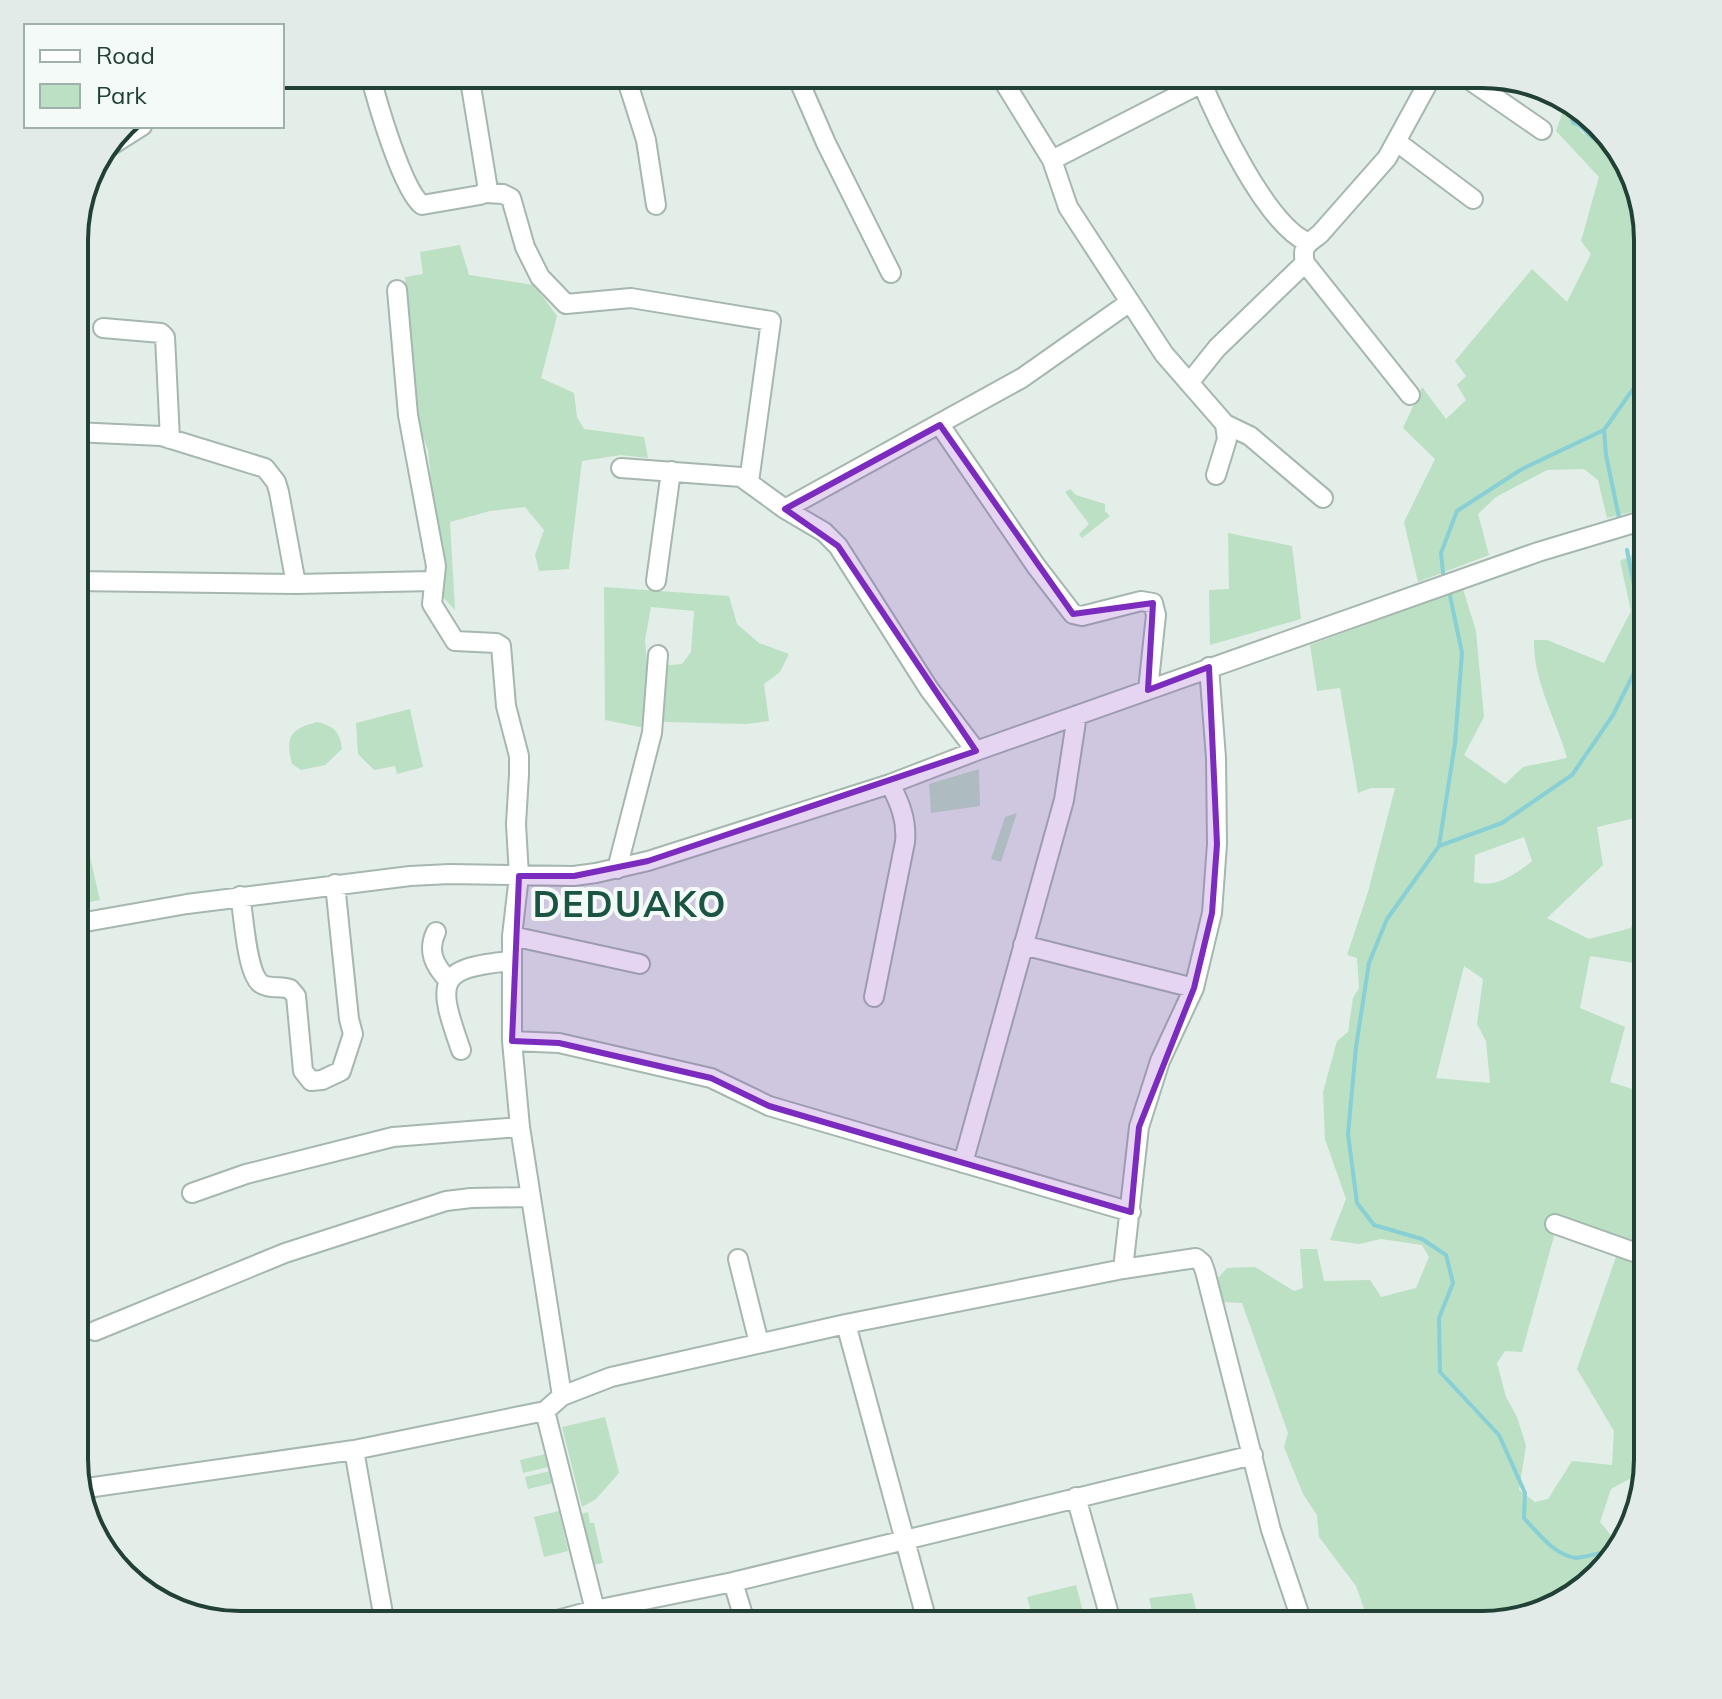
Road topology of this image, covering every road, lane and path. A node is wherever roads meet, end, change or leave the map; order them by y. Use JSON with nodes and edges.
{"nodes":[{"id":1,"x":374,"y":88,"type":"edge"},
{"id":2,"x":471,"y":88,"type":"edge"},
{"id":3,"x":630,"y":88,"type":"edge"},
{"id":4,"x":802,"y":88,"type":"edge"},
{"id":5,"x":1008,"y":88,"type":"edge"},
{"id":6,"x":1184,"y":88,"type":"edge"},
{"id":7,"x":1204,"y":88,"type":"edge"},
{"id":8,"x":1426,"y":88,"type":"edge"},
{"id":9,"x":1481,"y":88,"type":"edge"},
{"id":10,"x":1542,"y":130,"type":"dead end"},
{"id":11,"x":1397,"y":142,"type":"junction"},
{"id":12,"x":1052,"y":160,"type":"junction"},
{"id":13,"x":486,"y":193,"type":"junction"},
{"id":14,"x":1473,"y":199,"type":"dead end"},
{"id":15,"x":656,"y":205,"type":"dead end"},
{"id":16,"x":1307,"y":242,"type":"junction"},
{"id":17,"x":1305,"y":263,"type":"junction"},
{"id":18,"x":891,"y":273,"type":"dead end"},
{"id":19,"x":397,"y":290,"type":"dead end"},
{"id":20,"x":1130,"y":302,"type":"junction"},
{"id":21,"x":103,"y":328,"type":"dead end"},
{"id":22,"x":1189,"y":383,"type":"junction"},
{"id":23,"x":1410,"y":395,"type":"dead end"},
{"id":24,"x":1225,"y":424,"type":"junction"},
{"id":25,"x":940,"y":425,"type":"junction"},
{"id":26,"x":88,"y":432,"type":"edge"},
{"id":27,"x":170,"y":439,"type":"junction"},
{"id":28,"x":621,"y":468,"type":"dead end"},
{"id":29,"x":671,"y":471,"type":"junction"},
{"id":30,"x":1216,"y":475,"type":"dead end"},
{"id":31,"x":749,"y":482,"type":"junction"},
{"id":32,"x":1323,"y":498,"type":"dead end"},
{"id":33,"x":785,"y":509,"type":"junction"},
{"id":34,"x":1634,"y":523,"type":"edge"},
{"id":35,"x":88,"y":581,"type":"edge"},
{"id":36,"x":433,"y":581,"type":"junction"},
{"id":37,"x":656,"y":581,"type":"dead end"},
{"id":38,"x":296,"y":584,"type":"junction"},
{"id":39,"x":658,"y":655,"type":"dead end"},
{"id":40,"x":1209,"y":667,"type":"junction"},
{"id":41,"x":1148,"y":690,"type":"junction"},
{"id":42,"x":1077,"y":715,"type":"junction"},
{"id":43,"x":976,"y":751,"type":"junction"},
{"id":44,"x":890,"y":784,"type":"junction"},
{"id":45,"x":617,"y":869,"type":"junction"},
{"id":46,"x":519,"y":876,"type":"junction"},
{"id":47,"x":335,"y":884,"type":"junction"},
{"id":48,"x":240,"y":896,"type":"junction"},
{"id":49,"x":88,"y":922,"type":"edge"},
{"id":50,"x":436,"y":932,"type":"dead end"},
{"id":51,"x":512,"y":936,"type":"junction"},
{"id":52,"x":1023,"y":945,"type":"junction"},
{"id":53,"x":511,"y":961,"type":"junction"},
{"id":54,"x":640,"y":964,"type":"dead end"},
{"id":55,"x":448,"y":980,"type":"junction"},
{"id":56,"x":1194,"y":988,"type":"junction"},
{"id":57,"x":874,"y":997,"type":"dead end"},
{"id":58,"x":512,"y":1041,"type":"junction"},
{"id":59,"x":461,"y":1050,"type":"dead end"},
{"id":60,"x":520,"y":1127,"type":"junction"},
{"id":61,"x":963,"y":1163,"type":"junction"},
{"id":62,"x":192,"y":1193,"type":"dead end"},
{"id":63,"x":531,"y":1197,"type":"junction"},
{"id":64,"x":1131,"y":1212,"type":"junction"},
{"id":65,"x":1555,"y":1224,"type":"dead end"},
{"id":66,"x":1634,"y":1252,"type":"edge"},
{"id":67,"x":738,"y":1259,"type":"dead end"},
{"id":68,"x":1123,"y":1269,"type":"junction"},
{"id":69,"x":846,"y":1324,"type":"junction"},
{"id":70,"x":95,"y":1331,"type":"dead end"},
{"id":71,"x":759,"y":1343,"type":"junction"},
{"id":72,"x":562,"y":1396,"type":"junction"},
{"id":73,"x":545,"y":1411,"type":"junction"},
{"id":74,"x":354,"y":1450,"type":"junction"},
{"id":75,"x":1253,"y":1455,"type":"junction"},
{"id":76,"x":91,"y":1487,"type":"edge"},
{"id":77,"x":1076,"y":1497,"type":"junction"},
{"id":78,"x":906,"y":1539,"type":"junction"},
{"id":79,"x":733,"y":1582,"type":"junction"},
{"id":80,"x":383,"y":1611,"type":"edge"},
{"id":81,"x":585,"y":1611,"type":"edge"},
{"id":82,"x":611,"y":1611,"type":"edge"},
{"id":83,"x":742,"y":1611,"type":"edge"},
{"id":84,"x":924,"y":1611,"type":"edge"},
{"id":85,"x":1108,"y":1611,"type":"edge"},
{"id":86,"x":1298,"y":1611,"type":"edge"}],
"edges":[{"from":1,"to":13,"type":"street"},
{"from":2,"to":13,"type":"street"},
{"from":3,"to":15,"type":"street"},
{"from":4,"to":18,"type":"street"},
{"from":5,"to":12,"type":"street"},
{"from":6,"to":12,"type":"street"},
{"from":7,"to":16,"type":"street"},
{"from":8,"to":11,"type":"street"},
{"from":9,"to":10,"type":"street"},
{"from":11,"to":14,"type":"street"},
{"from":11,"to":16,"type":"street"},
{"from":12,"to":20,"type":"street"},
{"from":13,"to":31,"type":"street"},
{"from":16,"to":17,"type":"street"},
{"from":17,"to":22,"type":"street"},
{"from":17,"to":23,"type":"street"},
{"from":19,"to":36,"type":"street"},
{"from":20,"to":22,"type":"street"},
{"from":20,"to":25,"type":"street"},
{"from":21,"to":27,"type":"street"},
{"from":22,"to":24,"type":"street"},
{"from":24,"to":30,"type":"street"},
{"from":24,"to":32,"type":"street"},
{"from":25,"to":33,"type":"street"},
{"from":25,"to":41,"type":"street"},
{"from":26,"to":27,"type":"street"},
{"from":27,"to":38,"type":"street"},
{"from":28,"to":29,"type":"street"},
{"from":29,"to":31,"type":"street"},
{"from":29,"to":37,"type":"street"},
{"from":31,"to":33,"type":"street"},
{"from":33,"to":43,"type":"street"},
{"from":34,"to":40,"type":"street"},
{"from":35,"to":38,"type":"street"},
{"from":36,"to":38,"type":"street"},
{"from":36,"to":46,"type":"street"},
{"from":39,"to":45,"type":"street"},
{"from":40,"to":41,"type":"street"},
{"from":40,"to":56,"type":"street"},
{"from":41,"to":42,"type":"street"},
{"from":42,"to":43,"type":"street"},
{"from":42,"to":52,"type":"street"},
{"from":43,"to":44,"type":"street"},
{"from":44,"to":45,"type":"street"},
{"from":44,"to":57,"type":"street"},
{"from":45,"to":46,"type":"street"},
{"from":46,"to":47,"type":"street"},
{"from":46,"to":51,"type":"street"},
{"from":47,"to":48,"type":"street"},
{"from":47,"to":48,"type":"street"},
{"from":48,"to":49,"type":"street"},
{"from":50,"to":55,"type":"street"},
{"from":51,"to":53,"type":"street"},
{"from":51,"to":54,"type":"street"},
{"from":52,"to":56,"type":"street"},
{"from":52,"to":61,"type":"street"},
{"from":53,"to":55,"type":"street"},
{"from":53,"to":58,"type":"street"},
{"from":55,"to":59,"type":"street"},
{"from":56,"to":64,"type":"street"},
{"from":58,"to":60,"type":"street"},
{"from":58,"to":61,"type":"street"},
{"from":60,"to":62,"type":"street"},
{"from":60,"to":63,"type":"street"},
{"from":61,"to":64,"type":"street"},
{"from":63,"to":70,"type":"street"},
{"from":63,"to":72,"type":"street"},
{"from":64,"to":68,"type":"street"},
{"from":65,"to":66,"type":"street"},
{"from":67,"to":71,"type":"street"},
{"from":68,"to":69,"type":"street"},
{"from":68,"to":75,"type":"street"},
{"from":69,"to":71,"type":"street"},
{"from":69,"to":78,"type":"street"},
{"from":71,"to":72,"type":"street"},
{"from":72,"to":73,"type":"street"},
{"from":73,"to":74,"type":"street"},
{"from":73,"to":81,"type":"street"},
{"from":74,"to":76,"type":"street"},
{"from":74,"to":80,"type":"street"},
{"from":75,"to":77,"type":"street"},
{"from":75,"to":86,"type":"street"},
{"from":77,"to":78,"type":"street"},
{"from":77,"to":85,"type":"street"},
{"from":78,"to":79,"type":"street"},
{"from":78,"to":84,"type":"street"},
{"from":79,"to":82,"type":"street"},
{"from":79,"to":83,"type":"street"}]}
